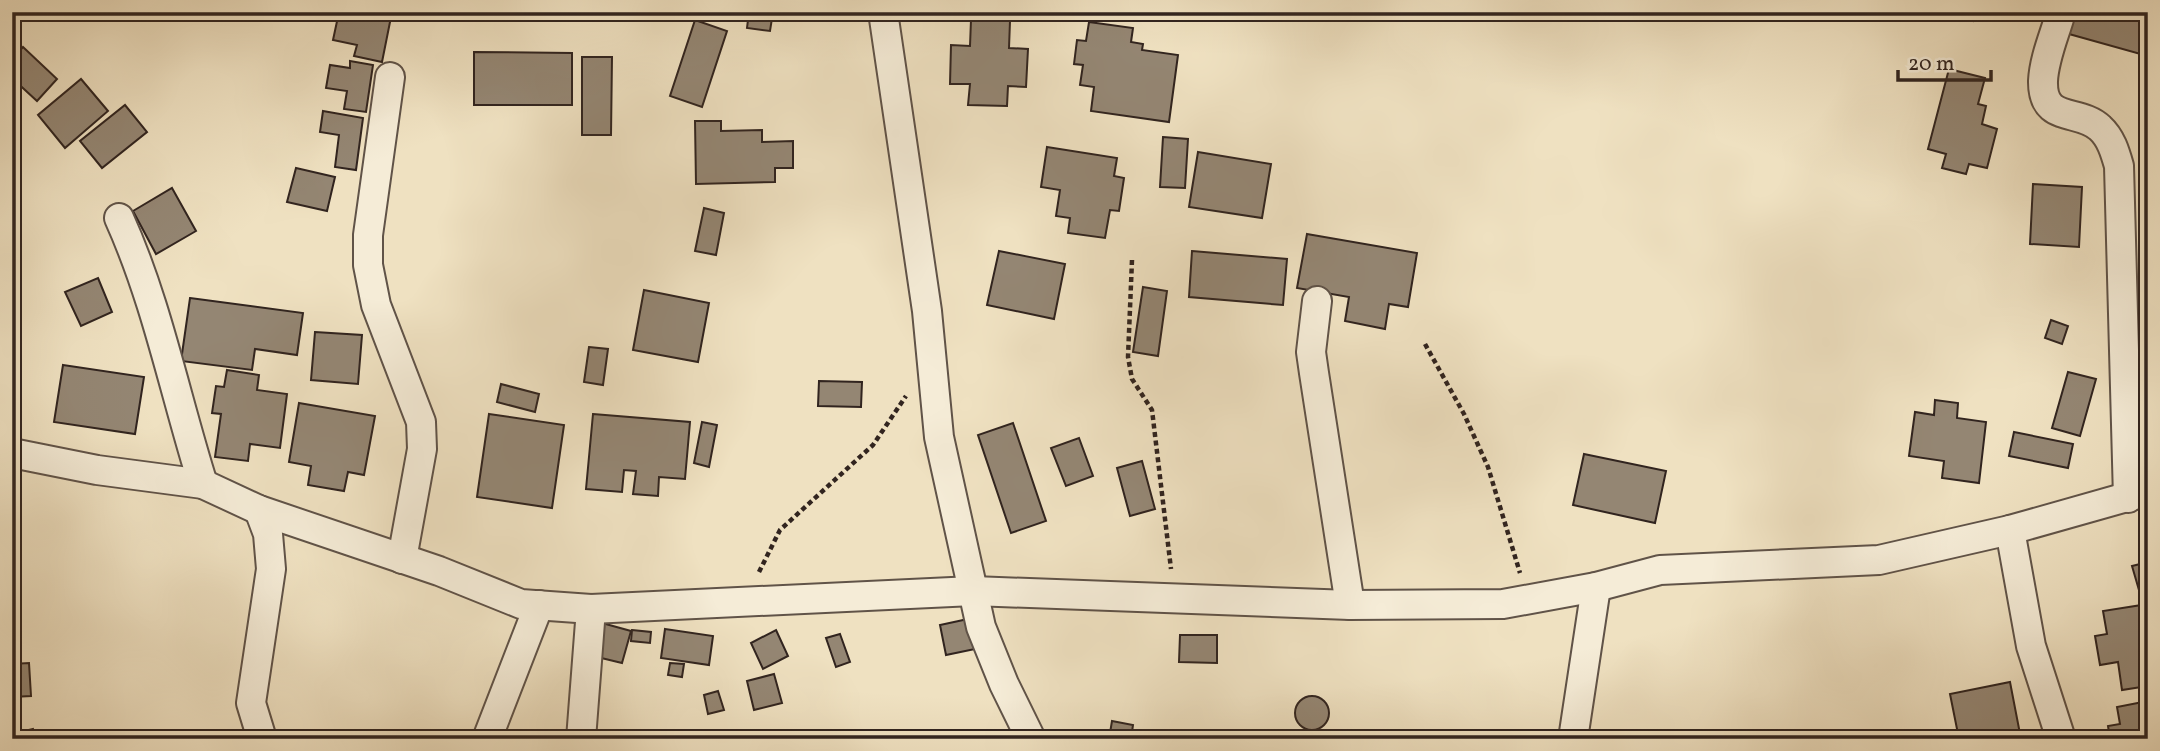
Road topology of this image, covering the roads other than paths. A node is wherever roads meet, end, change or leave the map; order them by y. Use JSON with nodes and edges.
{"nodes":[{"id":1,"x":883,"y":12,"type":"edge"},
{"id":2,"x":2061,"y":12,"type":"edge"},
{"id":3,"x":390,"y":77,"type":"dead end"},
{"id":4,"x":119,"y":218,"type":"dead end"},
{"id":5,"x":1317,"y":301,"type":"dead end"},
{"id":6,"x":12,"y":453,"type":"edge"},
{"id":7,"x":203,"y":484,"type":"junction"},
{"id":8,"x":2138,"y":494,"type":"edge"},
{"id":9,"x":259,"y":510,"type":"junction"},
{"id":10,"x":2010,"y":530,"type":"junction"},
{"id":11,"x":402,"y":559,"type":"junction"},
{"id":12,"x":1596,"y":587,"type":"junction"},
{"id":13,"x":973,"y":591,"type":"junction"},
{"id":14,"x":539,"y":605,"type":"junction"},
{"id":15,"x":1350,"y":605,"type":"junction"},
{"id":16,"x":591,"y":609,"type":"junction"},
{"id":17,"x":262,"y":739,"type":"edge"},
{"id":18,"x":487,"y":739,"type":"edge"},
{"id":19,"x":581,"y":739,"type":"edge"},
{"id":20,"x":1031,"y":739,"type":"edge"},
{"id":21,"x":1573,"y":739,"type":"edge"},
{"id":22,"x":2061,"y":739,"type":"edge"}],
"edges":[{"from":1,"to":13,"type":"street"},
{"from":2,"to":8,"type":"street"},
{"from":3,"to":11,"type":"street"},
{"from":4,"to":7,"type":"street"},
{"from":5,"to":15,"type":"street"},
{"from":6,"to":7,"type":"street"},
{"from":7,"to":9,"type":"street"},
{"from":8,"to":10,"type":"street"},
{"from":9,"to":11,"type":"street"},
{"from":9,"to":17,"type":"street"},
{"from":10,"to":12,"type":"street"},
{"from":10,"to":22,"type":"street"},
{"from":11,"to":14,"type":"street"},
{"from":12,"to":15,"type":"street"},
{"from":12,"to":21,"type":"street"},
{"from":13,"to":15,"type":"street"},
{"from":13,"to":16,"type":"street"},
{"from":13,"to":20,"type":"street"},
{"from":14,"to":16,"type":"street"},
{"from":14,"to":18,"type":"street"},
{"from":16,"to":19,"type":"street"}]}
